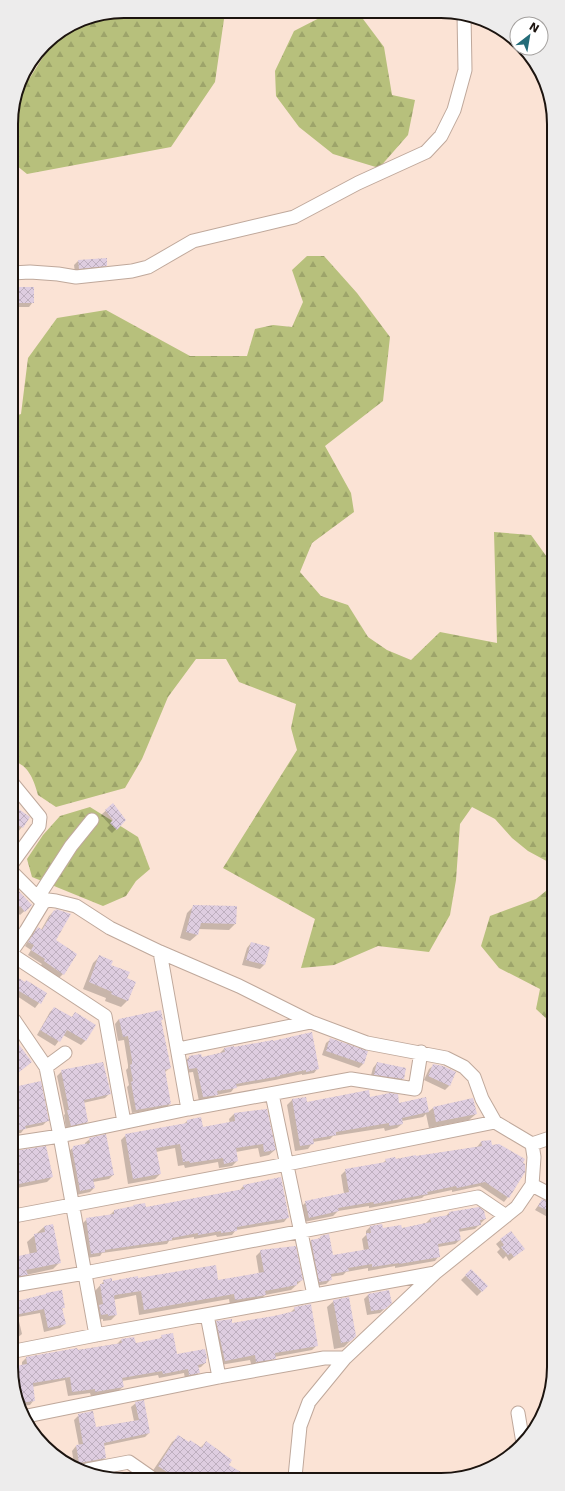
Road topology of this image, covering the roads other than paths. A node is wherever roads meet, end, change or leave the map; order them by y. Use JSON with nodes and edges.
{"nodes":[{"id":1,"x":464,"y":21,"type":"edge"},
{"id":2,"x":18,"y":272,"type":"edge"},
{"id":3,"x":18,"y":790,"type":"edge"},
{"id":4,"x":92,"y":820,"type":"dead end"},
{"id":5,"x":18,"y":855,"type":"edge"},
{"id":6,"x":18,"y":878,"type":"edge"},
{"id":7,"x":40,"y":900,"type":"junction"},
{"id":8,"x":18,"y":942,"type":"edge"},
{"id":9,"x":160,"y":952,"type":"junction"},
{"id":10,"x":18,"y":959,"type":"edge"},
{"id":11,"x":311,"y":1022,"type":"junction"},
{"id":12,"x":18,"y":1026,"type":"edge"},
{"id":13,"x":178,"y":1049,"type":"junction"},
{"id":14,"x":421,"y":1052,"type":"junction"},
{"id":15,"x":65,"y":1053,"type":"dead end"},
{"id":16,"x":46,"y":1067,"type":"junction"},
{"id":17,"x":272,"y":1094,"type":"junction"},
{"id":18,"x":188,"y":1109,"type":"junction"},
{"id":19,"x":124,"y":1122,"type":"junction"},
{"id":20,"x":495,"y":1122,"type":"junction"},
{"id":21,"x":60,"y":1136,"type":"junction"},
{"id":22,"x":547,"y":1139,"type":"edge"},
{"id":23,"x":18,"y":1143,"type":"edge"},
{"id":24,"x":532,"y":1144,"type":"junction"},
{"id":25,"x":287,"y":1164,"type":"junction"},
{"id":26,"x":532,"y":1185,"type":"junction"},
{"id":27,"x":547,"y":1193,"type":"edge"},
{"id":28,"x":72,"y":1205,"type":"junction"},
{"id":29,"x":18,"y":1215,"type":"edge"},
{"id":30,"x":506,"y":1216,"type":"junction"},
{"id":31,"x":301,"y":1231,"type":"junction"},
{"id":32,"x":85,"y":1273,"type":"junction"},
{"id":33,"x":435,"y":1274,"type":"junction"},
{"id":34,"x":18,"y":1284,"type":"edge"},
{"id":35,"x":314,"y":1295,"type":"junction"},
{"id":36,"x":207,"y":1315,"type":"junction"},
{"id":37,"x":96,"y":1334,"type":"junction"},
{"id":38,"x":18,"y":1350,"type":"edge"},
{"id":39,"x":345,"y":1358,"type":"junction"},
{"id":40,"x":219,"y":1377,"type":"junction"},
{"id":41,"x":518,"y":1413,"type":"dead end"},
{"id":42,"x":30,"y":1415,"type":"edge"},
{"id":43,"x":522,"y":1436,"type":"edge"},
{"id":44,"x":95,"y":1468,"type":"edge"},
{"id":45,"x":145,"y":1473,"type":"edge"},
{"id":46,"x":295,"y":1473,"type":"edge"}],
"edges":[{"from":1,"to":2,"type":"street"},
{"from":3,"to":5,"type":"street"},
{"from":4,"to":7,"type":"street"},
{"from":6,"to":7,"type":"street"},
{"from":7,"to":8,"type":"street"},
{"from":7,"to":9,"type":"street"},
{"from":9,"to":11,"type":"street"},
{"from":9,"to":13,"type":"street"},
{"from":10,"to":19,"type":"street"},
{"from":11,"to":13,"type":"street"},
{"from":11,"to":14,"type":"street"},
{"from":12,"to":16,"type":"street"},
{"from":13,"to":18,"type":"street"},
{"from":14,"to":17,"type":"street"},
{"from":14,"to":20,"type":"street"},
{"from":15,"to":16,"type":"street"},
{"from":16,"to":21,"type":"street"},
{"from":17,"to":18,"type":"street"},
{"from":17,"to":25,"type":"street"},
{"from":18,"to":19,"type":"street"},
{"from":19,"to":21,"type":"street"},
{"from":20,"to":24,"type":"street"},
{"from":20,"to":25,"type":"street"},
{"from":21,"to":23,"type":"street"},
{"from":21,"to":28,"type":"street"},
{"from":22,"to":24,"type":"street"},
{"from":24,"to":26,"type":"street"},
{"from":25,"to":28,"type":"street"},
{"from":25,"to":31,"type":"street"},
{"from":26,"to":27,"type":"street"},
{"from":26,"to":30,"type":"street"},
{"from":28,"to":29,"type":"street"},
{"from":28,"to":32,"type":"street"},
{"from":30,"to":31,"type":"street"},
{"from":30,"to":33,"type":"street"},
{"from":31,"to":32,"type":"street"},
{"from":31,"to":35,"type":"street"},
{"from":32,"to":34,"type":"street"},
{"from":32,"to":37,"type":"street"},
{"from":33,"to":35,"type":"street"},
{"from":33,"to":39,"type":"street"},
{"from":35,"to":36,"type":"street"},
{"from":36,"to":37,"type":"street"},
{"from":36,"to":40,"type":"street"},
{"from":37,"to":38,"type":"street"},
{"from":39,"to":40,"type":"street"},
{"from":39,"to":46,"type":"street"},
{"from":40,"to":42,"type":"street"},
{"from":41,"to":43,"type":"street"},
{"from":44,"to":45,"type":"street"}]}
